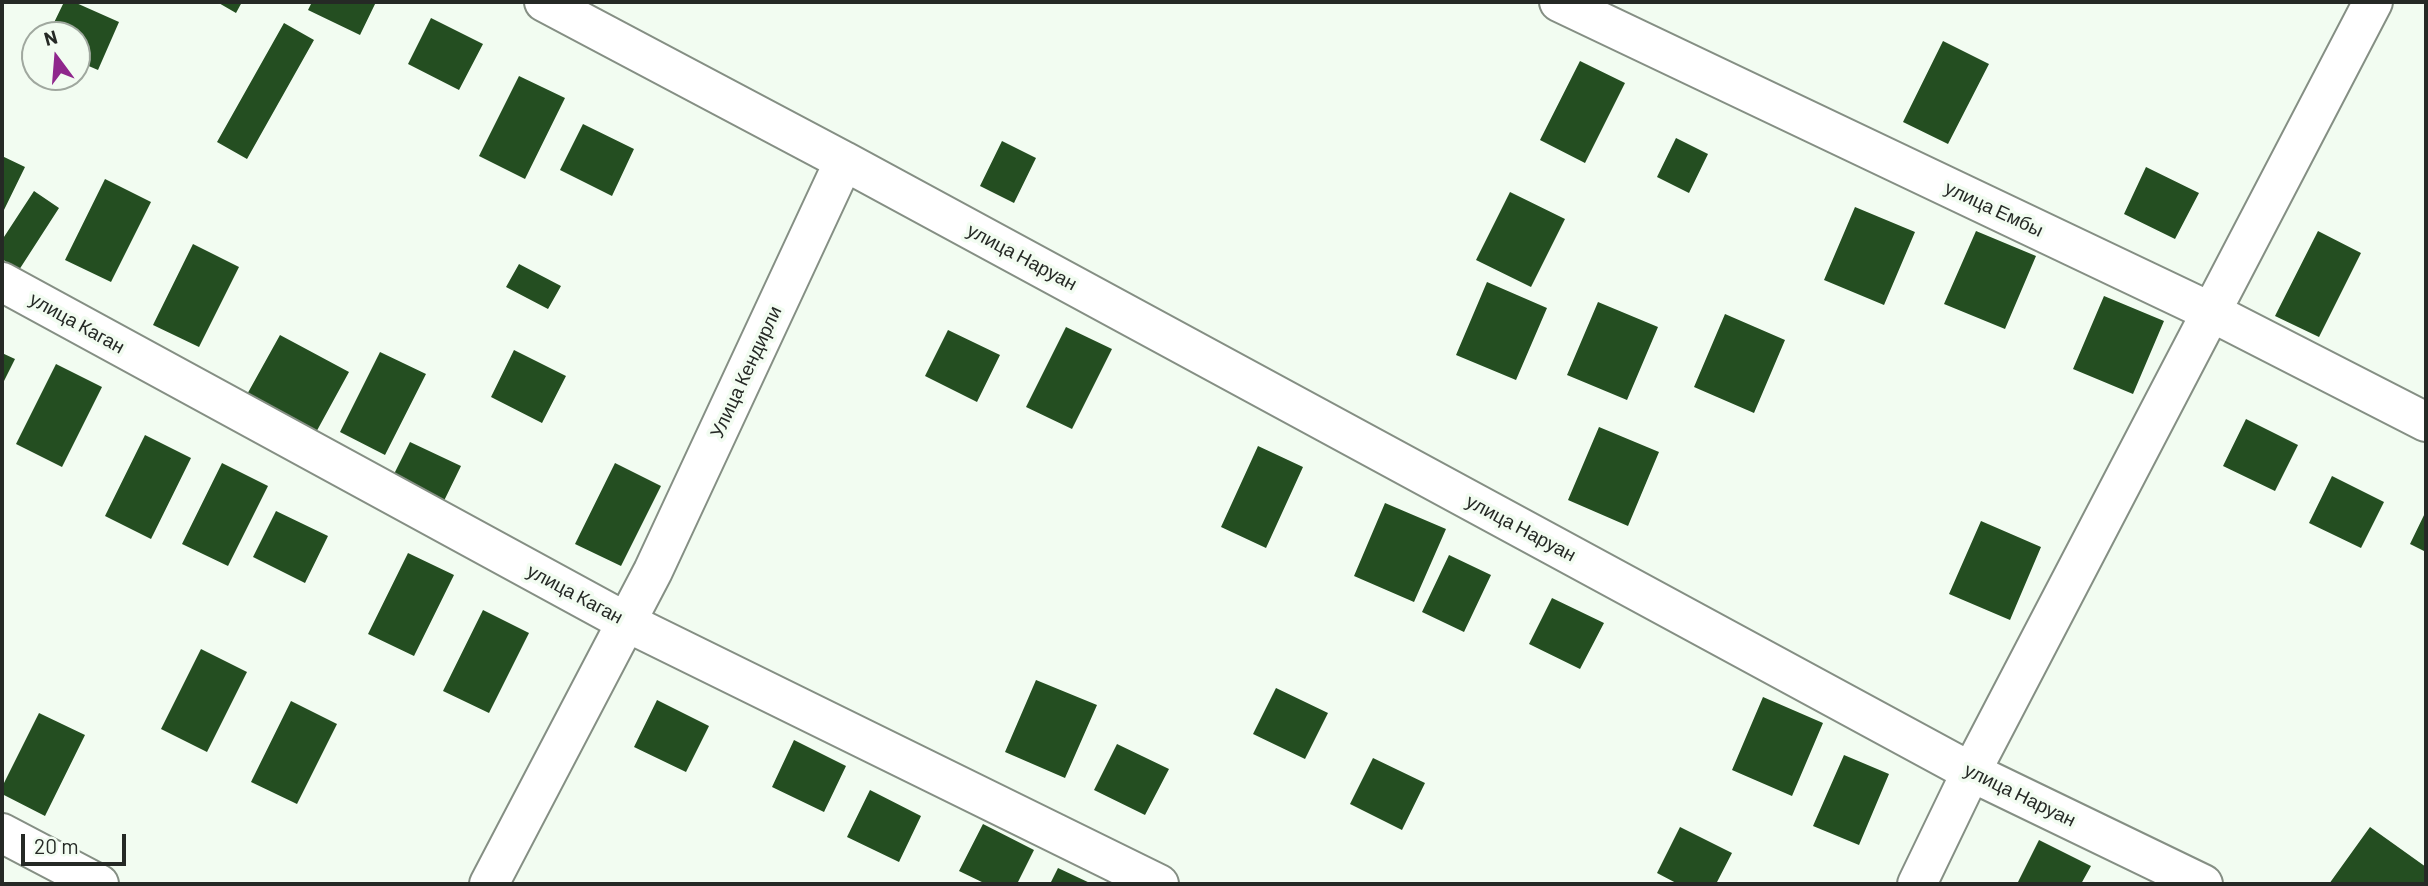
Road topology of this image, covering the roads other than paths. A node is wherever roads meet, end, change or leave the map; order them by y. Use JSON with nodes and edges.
{"nodes":[{"id":1,"x":544,"y":2,"type":"edge"},
{"id":2,"x":1559,"y":2,"type":"edge"},
{"id":3,"x":2374,"y":2,"type":"edge"},
{"id":4,"x":844,"y":160,"type":"junction"},
{"id":5,"x":2,"y":282,"type":"edge"},
{"id":6,"x":2213,"y":313,"type":"junction"},
{"id":7,"x":2426,"y":422,"type":"edge"},
{"id":8,"x":626,"y":622,"type":"junction"},
{"id":9,"x":1971,"y":772,"type":"junction"},
{"id":10,"x":2,"y":833,"type":"edge"},
{"id":11,"x":99,"y":884,"type":"edge"},
{"id":12,"x":489,"y":884,"type":"edge"},
{"id":13,"x":1159,"y":884,"type":"edge"},
{"id":14,"x":1917,"y":884,"type":"edge"},
{"id":15,"x":2203,"y":884,"type":"edge"}],
"edges":[{"from":1,"to":4,"type":"street"},
{"from":2,"to":6,"type":"street","name":"улица Ембы"},
{"from":3,"to":6,"type":"street"},
{"from":4,"to":8,"type":"street","name":"Улица Кендирли"},
{"from":4,"to":9,"type":"street","name":"улица Наруан"},
{"from":5,"to":8,"type":"street","name":"улица Каган"},
{"from":6,"to":7,"type":"street","name":"улица Ембы"},
{"from":6,"to":9,"type":"street"},
{"from":8,"to":12,"type":"street","name":"Улица Кендирли"},
{"from":8,"to":13,"type":"street","name":"улица Каган"},
{"from":9,"to":14,"type":"street"},
{"from":9,"to":15,"type":"street","name":"улица Наруан"},
{"from":10,"to":11,"type":"street"}]}
